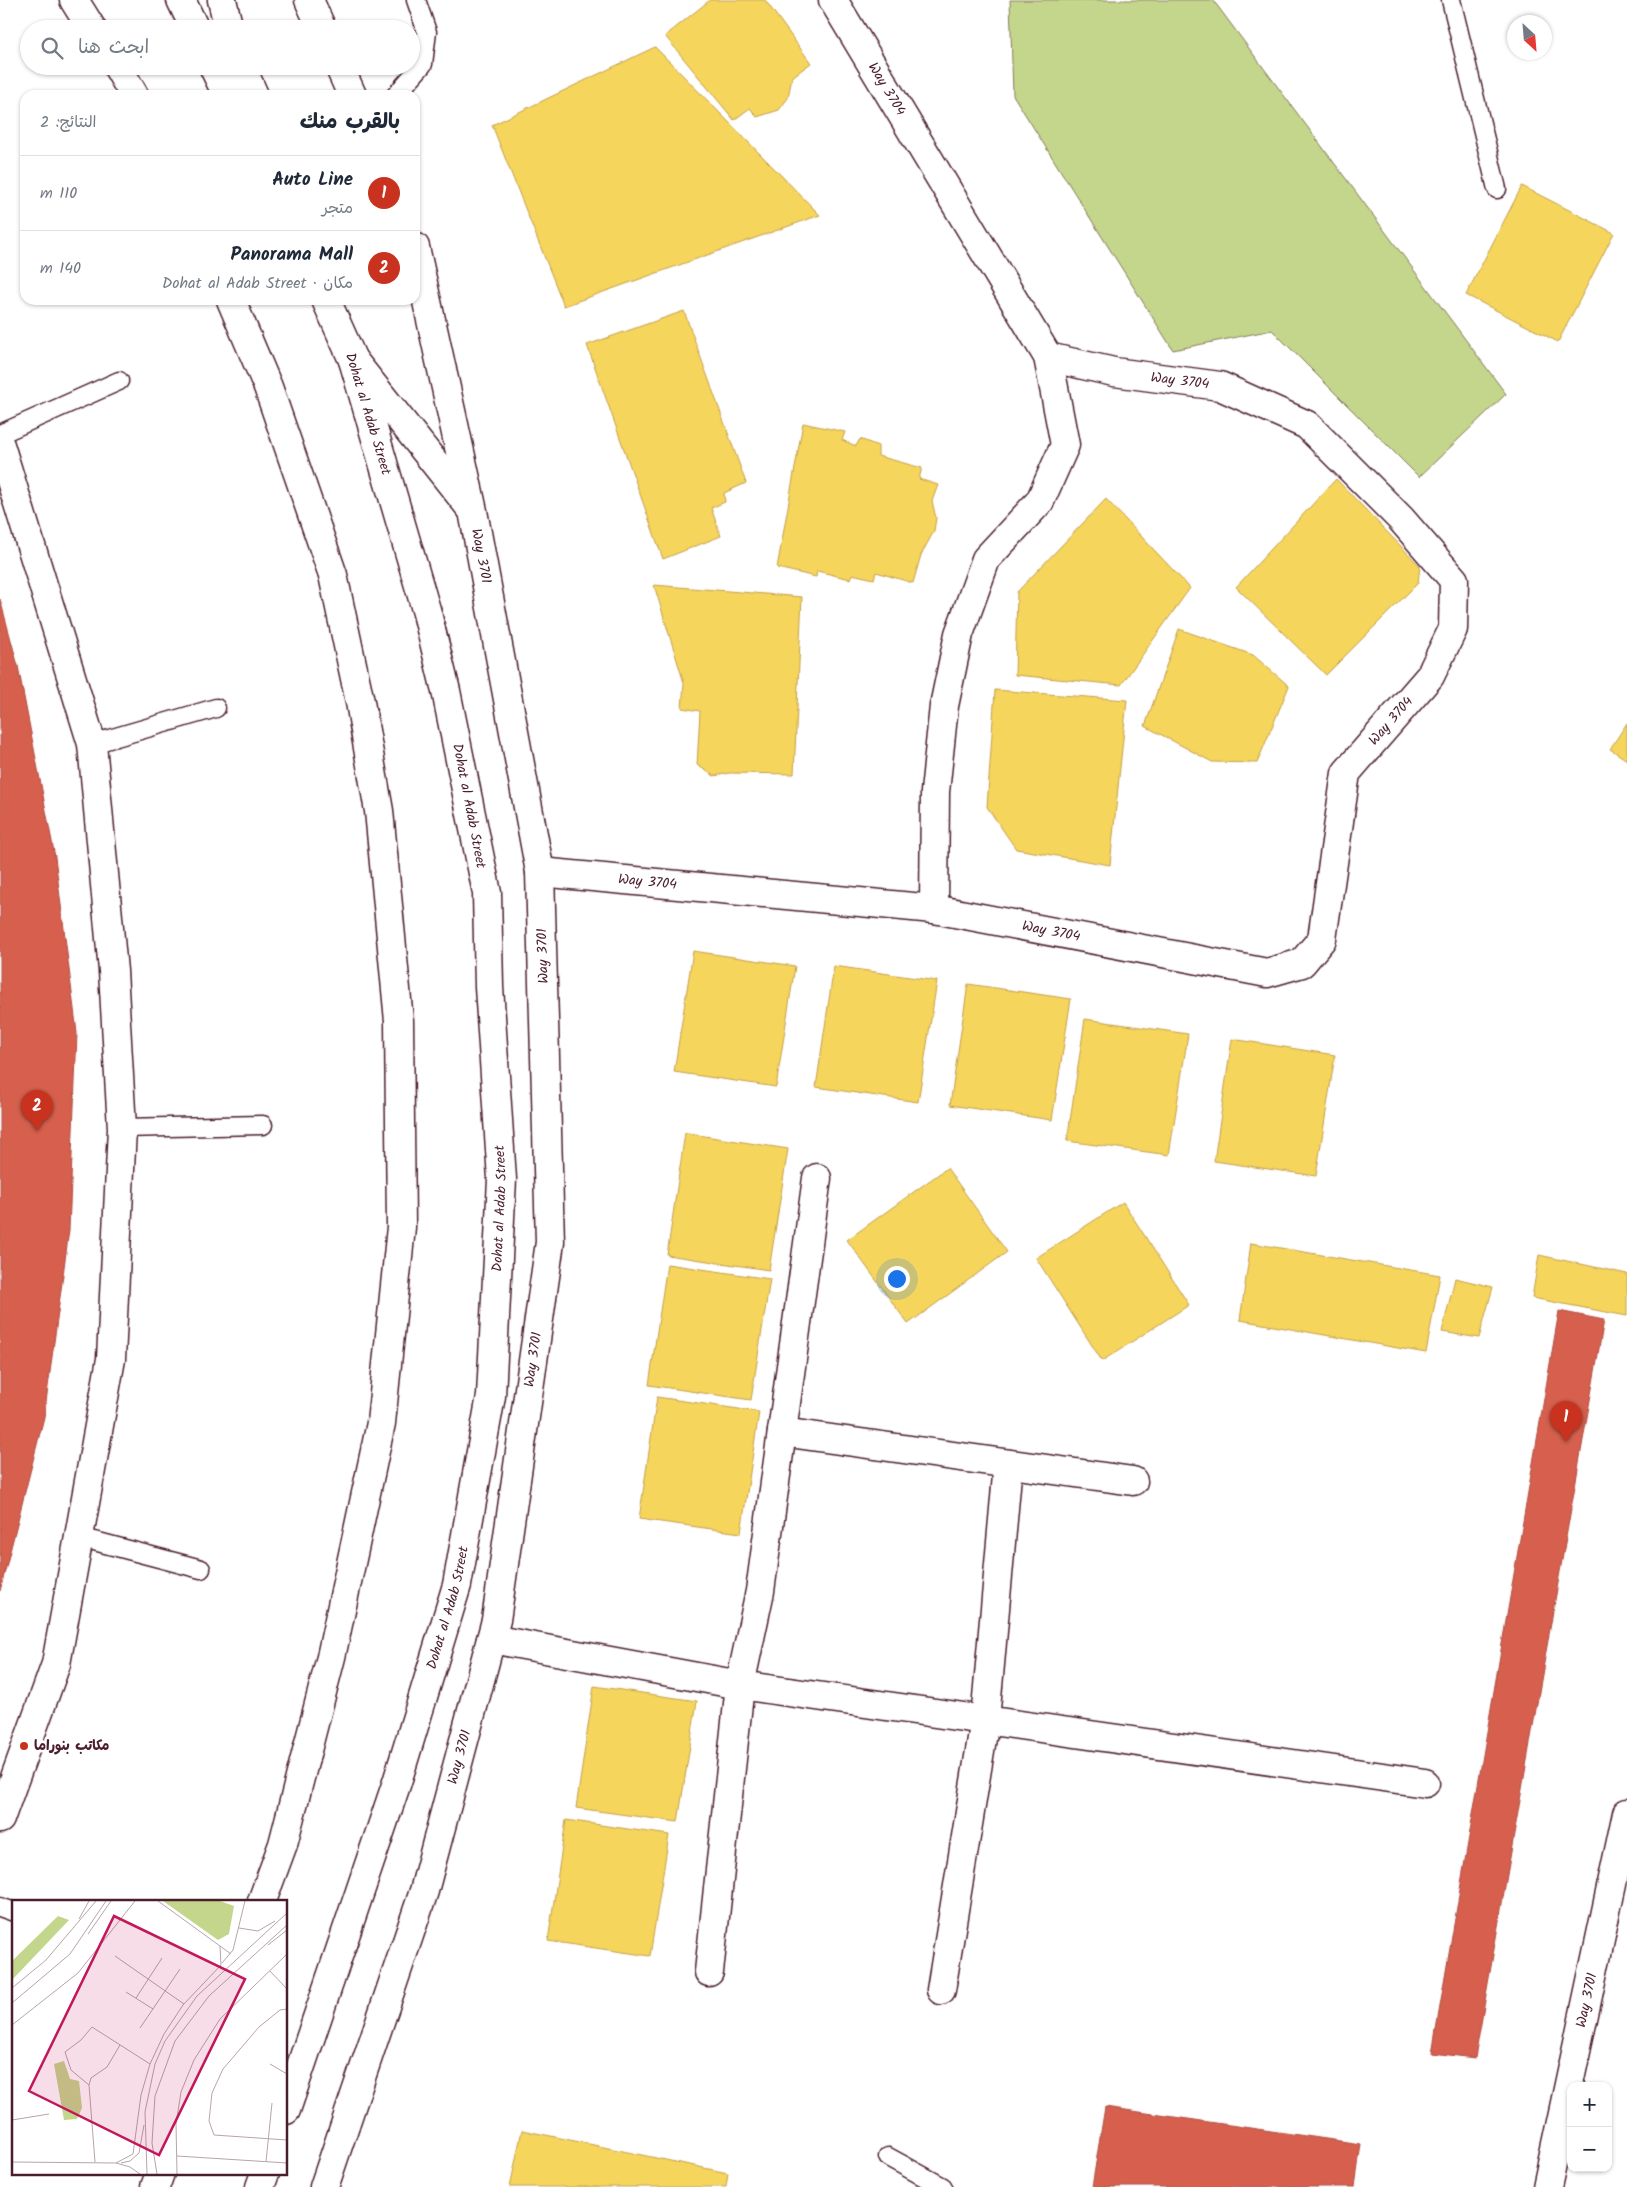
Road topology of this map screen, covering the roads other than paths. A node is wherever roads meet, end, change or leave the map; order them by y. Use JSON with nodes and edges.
{"nodes":[{"id":1,"x":74,"y":0,"type":"edge"},
{"id":2,"x":181,"y":0,"type":"edge"},
{"id":3,"x":222,"y":0,"type":"edge"},
{"id":4,"x":309,"y":0,"type":"edge"},
{"id":5,"x":416,"y":0,"type":"edge"},
{"id":6,"x":833,"y":0,"type":"edge"},
{"id":7,"x":1451,"y":0,"type":"edge"},
{"id":8,"x":86,"y":20,"type":"edge"},
{"id":9,"x":191,"y":20,"type":"edge"},
{"id":10,"x":227,"y":20,"type":"edge"},
{"id":11,"x":318,"y":20,"type":"edge"},
{"id":12,"x":420,"y":67,"type":"edge"},
{"id":13,"x":122,"y":75,"type":"edge"},
{"id":14,"x":217,"y":75,"type":"edge"},
{"id":15,"x":246,"y":75,"type":"edge"},
{"id":16,"x":343,"y":75,"type":"edge"},
{"id":17,"x":413,"y":75,"type":"edge"},
{"id":18,"x":131,"y":90,"type":"edge"},
{"id":19,"x":225,"y":90,"type":"edge"},
{"id":20,"x":252,"y":90,"type":"edge"},
{"id":21,"x":350,"y":90,"type":"edge"},
{"id":22,"x":400,"y":90,"type":"edge"},
{"id":23,"x":1496,"y":189,"type":"dead end"},
{"id":24,"x":420,"y":270,"type":"edge"},
{"id":25,"x":233,"y":305,"type":"edge"},
{"id":26,"x":328,"y":305,"type":"edge"},
{"id":27,"x":1048,"y":357,"type":"junction"},
{"id":28,"x":353,"y":360,"type":"junction"},
{"id":29,"x":120,"y":381,"type":"dead end"},
{"id":30,"x":0,"y":434,"type":"edge"},
{"id":31,"x":0,"y":445,"type":"edge"},
{"id":32,"x":473,"y":511,"type":"junction"},
{"id":33,"x":216,"y":708,"type":"dead end"},
{"id":34,"x":92,"y":744,"type":"junction"},
{"id":35,"x":540,"y":872,"type":"junction"},
{"id":36,"x":934,"y":909,"type":"junction"},
{"id":37,"x":263,"y":1125,"type":"dead end"},
{"id":38,"x":122,"y":1128,"type":"junction"},
{"id":39,"x":817,"y":1178,"type":"dead end"},
{"id":40,"x":782,"y":1432,"type":"junction"},
{"id":41,"x":1008,"y":1464,"type":"junction"},
{"id":42,"x":1133,"y":1481,"type":"dead end"},
{"id":43,"x":79,"y":1537,"type":"junction"},
{"id":44,"x":201,"y":1569,"type":"dead end"},
{"id":45,"x":491,"y":1639,"type":"junction"},
{"id":46,"x":740,"y":1684,"type":"junction"},
{"id":47,"x":985,"y":1720,"type":"junction"},
{"id":48,"x":1425,"y":1782,"type":"dead end"},
{"id":49,"x":1627,"y":1813,"type":"edge"},
{"id":50,"x":0,"y":1819,"type":"edge"},
{"id":51,"x":262,"y":1900,"type":"edge"},
{"id":52,"x":0,"y":1907,"type":"edge"},
{"id":53,"x":12,"y":1911,"type":"edge"},
{"id":54,"x":709,"y":1972,"type":"dead end"},
{"id":55,"x":941,"y":1990,"type":"dead end"},
{"id":56,"x":288,"y":2104,"type":"edge"},
{"id":57,"x":888,"y":2157,"type":"dead end"},
{"id":58,"x":160,"y":2174,"type":"edge"},
{"id":59,"x":265,"y":2174,"type":"edge"},
{"id":60,"x":155,"y":2187,"type":"edge"},
{"id":61,"x":260,"y":2187,"type":"edge"},
{"id":62,"x":324,"y":2187,"type":"edge"},
{"id":63,"x":942,"y":2187,"type":"edge"},
{"id":64,"x":1547,"y":2187,"type":"edge"}],
"edges":[{"from":1,"to":8,"type":"street"},
{"from":2,"to":9,"type":"street"},
{"from":3,"to":10,"type":"street"},
{"from":4,"to":11,"type":"street"},
{"from":5,"to":12,"type":"lane"},
{"from":6,"to":27,"type":"street","name":"Way 3704"},
{"from":7,"to":23,"type":"lane"},
{"from":13,"to":18,"type":"street"},
{"from":14,"to":19,"type":"street"},
{"from":15,"to":20,"type":"street"},
{"from":16,"to":21,"type":"street"},
{"from":17,"to":22,"type":"lane"},
{"from":24,"to":32,"type":"street","name":"Way 3701"},
{"from":25,"to":51,"type":"street"},
{"from":26,"to":28,"type":"street","name":"Dohat al Adab Street"},
{"from":27,"to":36,"type":"street","name":"Way 3704"},
{"from":27,"to":36,"type":"street","name":"Way 3704"},
{"from":28,"to":32,"type":"street","name":"Way 3701"},
{"from":28,"to":56,"type":"street","name":"Dohat al Adab Street"},
{"from":29,"to":30,"type":"lane"},
{"from":31,"to":34,"type":"street"},
{"from":32,"to":35,"type":"street","name":"Way 3701"},
{"from":33,"to":34,"type":"lane"},
{"from":34,"to":38,"type":"street"},
{"from":35,"to":36,"type":"street","name":"Way 3704"},
{"from":35,"to":45,"type":"street","name":"Way 3701"},
{"from":37,"to":38,"type":"lane"},
{"from":38,"to":43,"type":"street"},
{"from":39,"to":40,"type":"street"},
{"from":40,"to":41,"type":"street"},
{"from":40,"to":46,"type":"street"},
{"from":41,"to":42,"type":"street"},
{"from":41,"to":47,"type":"street"},
{"from":43,"to":44,"type":"lane"},
{"from":43,"to":50,"type":"street"},
{"from":45,"to":46,"type":"street"},
{"from":45,"to":62,"type":"street","name":"Way 3701"},
{"from":46,"to":47,"type":"street"},
{"from":46,"to":54,"type":"street"},
{"from":47,"to":48,"type":"street"},
{"from":47,"to":55,"type":"street"},
{"from":49,"to":64,"type":"street","name":"Way 3701"},
{"from":52,"to":53,"type":"lane"},
{"from":57,"to":63,"type":"lane"},
{"from":58,"to":60,"type":"street"},
{"from":59,"to":61,"type":"street"}]}
